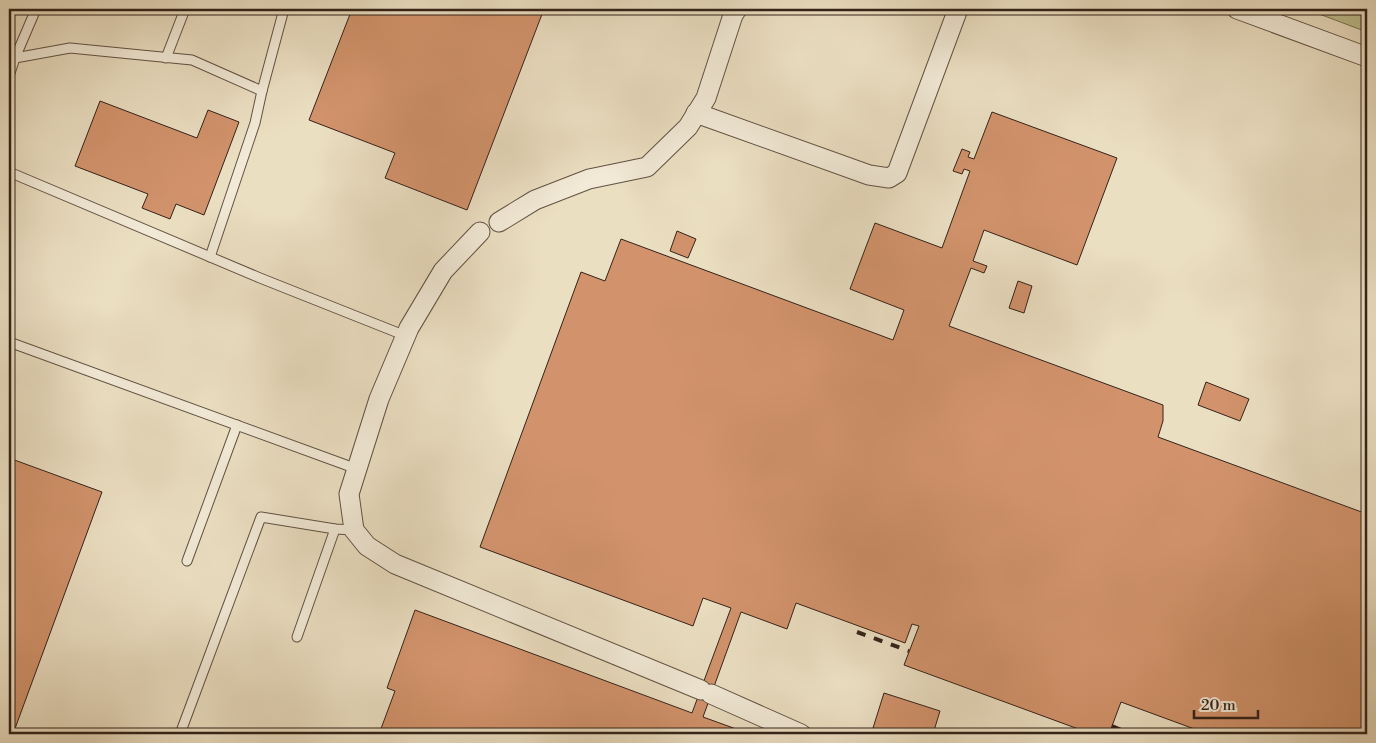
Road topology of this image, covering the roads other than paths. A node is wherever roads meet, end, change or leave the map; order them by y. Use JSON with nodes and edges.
{"nodes":[{"id":1,"x":36,"y":9,"type":"edge"},
{"id":2,"x":185,"y":9,"type":"edge"},
{"id":3,"x":284,"y":9,"type":"edge"},
{"id":4,"x":737,"y":9,"type":"edge"},
{"id":5,"x":958,"y":9,"type":"edge"},
{"id":6,"x":1237,"y":9,"type":"edge"},
{"id":7,"x":15,"y":58,"type":"junction"},
{"id":8,"x":166,"y":58,"type":"junction"},
{"id":9,"x":1367,"y":58,"type":"edge"},
{"id":10,"x":9,"y":76,"type":"edge"},
{"id":11,"x":262,"y":91,"type":"junction"},
{"id":12,"x":696,"y":113,"type":"junction"},
{"id":13,"x":9,"y":172,"type":"edge"},
{"id":14,"x":500,"y":222,"type":"dead end"},
{"id":15,"x":480,"y":232,"type":"dead end"},
{"id":16,"x":210,"y":256,"type":"junction"},
{"id":17,"x":406,"y":336,"type":"junction"},
{"id":18,"x":9,"y":342,"type":"edge"},
{"id":19,"x":237,"y":425,"type":"junction"},
{"id":20,"x":357,"y":468,"type":"junction"},
{"id":21,"x":335,"y":529,"type":"junction"},
{"id":22,"x":354,"y":530,"type":"junction"},
{"id":23,"x":187,"y":561,"type":"dead end"},
{"id":24,"x":297,"y":637,"type":"dead end"},
{"id":25,"x":180,"y":734,"type":"edge"},
{"id":26,"x":801,"y":734,"type":"edge"}],
"edges":[{"from":1,"to":7,"type":"lane"},
{"from":2,"to":8,"type":"lane"},
{"from":3,"to":11,"type":"lane"},
{"from":4,"to":12,"type":"street"},
{"from":5,"to":12,"type":"street"},
{"from":6,"to":9,"type":"street"},
{"from":7,"to":8,"type":"lane"},
{"from":7,"to":10,"type":"lane"},
{"from":8,"to":11,"type":"lane"},
{"from":11,"to":16,"type":"lane"},
{"from":12,"to":14,"type":"street"},
{"from":13,"to":16,"type":"lane"},
{"from":15,"to":17,"type":"street"},
{"from":16,"to":17,"type":"lane"},
{"from":17,"to":20,"type":"street"},
{"from":18,"to":19,"type":"lane"},
{"from":19,"to":20,"type":"lane"},
{"from":19,"to":23,"type":"lane"},
{"from":20,"to":22,"type":"street"},
{"from":21,"to":22,"type":"lane"},
{"from":21,"to":24,"type":"lane"},
{"from":21,"to":25,"type":"lane"},
{"from":22,"to":26,"type":"street"}]}
